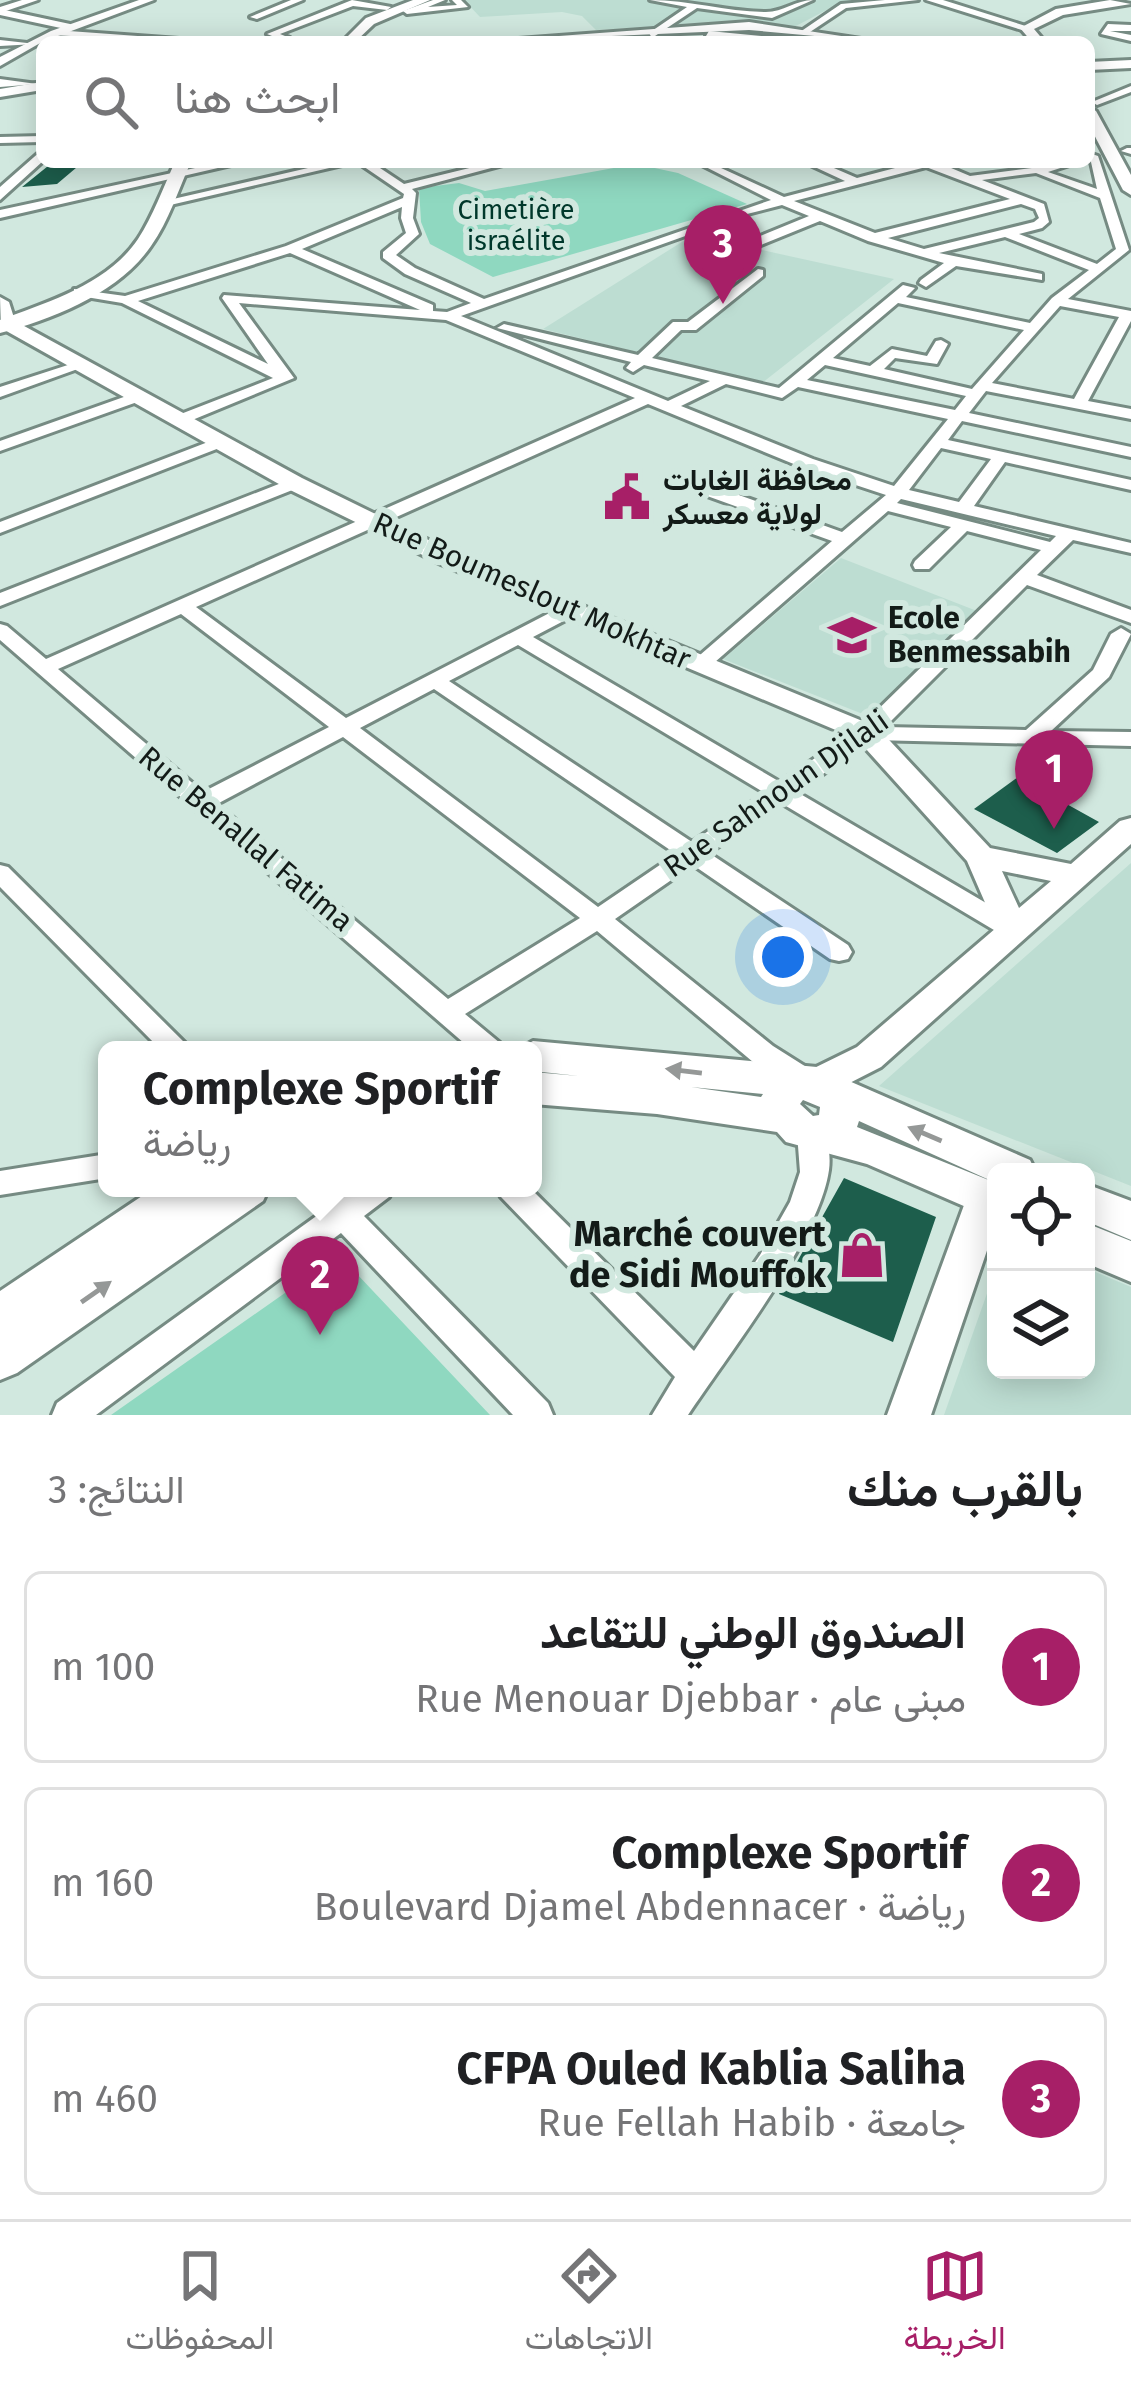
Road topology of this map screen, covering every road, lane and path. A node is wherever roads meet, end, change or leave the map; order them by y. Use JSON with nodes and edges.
{"nodes":[{"id":1,"x":21,"y":0,"type":"edge"},
{"id":2,"x":33,"y":0,"type":"edge"},
{"id":3,"x":149,"y":0,"type":"edge"},
{"id":4,"x":408,"y":0,"type":"edge"},
{"id":5,"x":424,"y":0,"type":"edge"},
{"id":6,"x":441,"y":0,"type":"edge"},
{"id":7,"x":456,"y":0,"type":"edge"},
{"id":8,"x":654,"y":0,"type":"edge"},
{"id":9,"x":808,"y":0,"type":"edge"},
{"id":10,"x":914,"y":0,"type":"edge"},
{"id":11,"x":931,"y":0,"type":"edge"},
{"id":12,"x":1131,"y":0,"type":"edge"},
{"id":13,"x":295,"y":2,"type":"edge"},
{"id":14,"x":352,"y":3,"type":"edge"},
{"id":15,"x":698,"y":3,"type":"edge"},
{"id":16,"x":333,"y":5,"type":"edge"},
{"id":17,"x":387,"y":7,"type":"junction"},
{"id":18,"x":0,"y":10,"type":"edge"},
{"id":19,"x":254,"y":17,"type":"dead end"},
{"id":20,"x":192,"y":27,"type":"dead end"},
{"id":21,"x":70,"y":28,"type":"junction"},
{"id":22,"x":773,"y":28,"type":"junction"},
{"id":23,"x":1026,"y":28,"type":"junction"},
{"id":24,"x":1131,"y":28,"type":"edge"},
{"id":25,"x":804,"y":32,"type":"junction"},
{"id":26,"x":55,"y":33,"type":"junction"},
{"id":27,"x":652,"y":33,"type":"junction"},
{"id":28,"x":48,"y":36,"type":"edge"},
{"id":29,"x":97,"y":36,"type":"edge"},
{"id":30,"x":165,"y":36,"type":"edge"},
{"id":31,"x":278,"y":36,"type":"edge"},
{"id":32,"x":341,"y":36,"type":"edge"},
{"id":33,"x":354,"y":36,"type":"edge"},
{"id":34,"x":595,"y":36,"type":"edge"},
{"id":35,"x":617,"y":36,"type":"edge"},
{"id":36,"x":704,"y":36,"type":"edge"},
{"id":37,"x":832,"y":36,"type":"edge"},
{"id":38,"x":1033,"y":36,"type":"edge"},
{"id":39,"x":1131,"y":38,"type":"edge"},
{"id":40,"x":36,"y":42,"type":"edge"},
{"id":41,"x":0,"y":43,"type":"edge"},
{"id":42,"x":31,"y":44,"type":"junction"},
{"id":43,"x":0,"y":62,"type":"edge"},
{"id":44,"x":1131,"y":62,"type":"edge"},
{"id":45,"x":1095,"y":63,"type":"edge"},
{"id":46,"x":36,"y":86,"type":"edge"},
{"id":47,"x":0,"y":88,"type":"edge"},
{"id":48,"x":1131,"y":89,"type":"edge"},
{"id":49,"x":1095,"y":111,"type":"edge"},
{"id":50,"x":1095,"y":120,"type":"edge"},
{"id":51,"x":1095,"y":120,"type":"edge"},
{"id":52,"x":36,"y":139,"type":"edge"},
{"id":53,"x":0,"y":140,"type":"edge"},
{"id":54,"x":1109,"y":154,"type":"edge"},
{"id":55,"x":36,"y":160,"type":"edge"},
{"id":56,"x":322,"y":168,"type":"edge"},
{"id":57,"x":371,"y":168,"type":"edge"},
{"id":58,"x":487,"y":168,"type":"edge"},
{"id":59,"x":715,"y":168,"type":"edge"},
{"id":60,"x":824,"y":168,"type":"edge"},
{"id":61,"x":905,"y":168,"type":"edge"},
{"id":62,"x":943,"y":168,"type":"edge"},
{"id":63,"x":1056,"y":168,"type":"edge"},
{"id":64,"x":171,"y":170,"type":"edge"},
{"id":65,"x":1041,"y":173,"type":"junction"},
{"id":66,"x":971,"y":179,"type":"junction"},
{"id":67,"x":855,"y":181,"type":"junction"},
{"id":68,"x":1131,"y":190,"type":"edge"},
{"id":69,"x":406,"y":194,"type":"junction"},
{"id":70,"x":0,"y":195,"type":"edge"},
{"id":71,"x":1106,"y":196,"type":"junction"},
{"id":72,"x":781,"y":200,"type":"junction"},
{"id":73,"x":1023,"y":200,"type":"junction"},
{"id":74,"x":166,"y":202,"type":"junction"},
{"id":75,"x":0,"y":214,"type":"edge"},
{"id":76,"x":816,"y":218,"type":"junction"},
{"id":77,"x":1006,"y":233,"type":"junction"},
{"id":78,"x":869,"y":239,"type":"junction"},
{"id":79,"x":757,"y":242,"type":"dead end"},
{"id":80,"x":962,"y":244,"type":"junction"},
{"id":81,"x":291,"y":249,"type":"junction"},
{"id":82,"x":1127,"y":252,"type":"edge"},
{"id":83,"x":920,"y":254,"type":"junction"},
{"id":84,"x":951,"y":264,"type":"junction"},
{"id":85,"x":1096,"y":268,"type":"junction"},
{"id":86,"x":214,"y":273,"type":"junction"},
{"id":87,"x":758,"y":273,"type":"dead end"},
{"id":88,"x":1037,"y":277,"type":"junction"},
{"id":89,"x":424,"y":278,"type":"junction"},
{"id":90,"x":926,"y":283,"type":"dead end"},
{"id":91,"x":385,"y":290,"type":"junction"},
{"id":92,"x":79,"y":292,"type":"junction"},
{"id":93,"x":1063,"y":296,"type":"junction"},
{"id":94,"x":229,"y":298,"type":"junction"},
{"id":95,"x":126,"y":300,"type":"junction"},
{"id":96,"x":480,"y":302,"type":"junction"},
{"id":97,"x":1130,"y":315,"type":"edge"},
{"id":98,"x":448,"y":316,"type":"junction"},
{"id":99,"x":2,"y":317,"type":"edge"},
{"id":100,"x":1034,"y":328,"type":"junction"},
{"id":101,"x":941,"y":344,"type":"dead end"},
{"id":102,"x":823,"y":360,"type":"junction"},
{"id":103,"x":643,"y":361,"type":"junction"},
{"id":104,"x":79,"y":366,"type":"junction"},
{"id":105,"x":0,"y":369,"type":"edge"},
{"id":106,"x":874,"y":371,"type":"junction"},
{"id":107,"x":286,"y":378,"type":"junction"},
{"id":108,"x":904,"y":378,"type":"junction"},
{"id":109,"x":721,"y":380,"type":"junction"},
{"id":110,"x":610,"y":383,"type":"junction"},
{"id":111,"x":24,"y":384,"type":"junction"},
{"id":112,"x":789,"y":388,"type":"junction"},
{"id":113,"x":979,"y":390,"type":"junction"},
{"id":114,"x":0,"y":392,"type":"edge"},
{"id":115,"x":135,"y":398,"type":"junction"},
{"id":116,"x":648,"y":398,"type":"junction"},
{"id":117,"x":884,"y":400,"type":"junction"},
{"id":118,"x":1079,"y":404,"type":"junction"},
{"id":119,"x":667,"y":407,"type":"junction"},
{"id":120,"x":1131,"y":414,"type":"edge"},
{"id":121,"x":957,"y":417,"type":"junction"},
{"id":122,"x":179,"y":420,"type":"junction"},
{"id":123,"x":221,"y":442,"type":"junction"},
{"id":124,"x":939,"y":443,"type":"junction"},
{"id":125,"x":0,"y":446,"type":"edge"},
{"id":126,"x":1131,"y":452,"type":"edge"},
{"id":127,"x":1000,"y":458,"type":"junction"},
{"id":128,"x":294,"y":483,"type":"junction"},
{"id":129,"x":691,"y":484,"type":"dead end"},
{"id":130,"x":1131,"y":485,"type":"edge"},
{"id":131,"x":891,"y":499,"type":"junction"},
{"id":132,"x":962,"y":518,"type":"junction"},
{"id":133,"x":374,"y":522,"type":"junction"},
{"id":134,"x":0,"y":528,"type":"edge"},
{"id":135,"x":844,"y":539,"type":"junction"},
{"id":136,"x":1061,"y":541,"type":"junction"},
{"id":137,"x":1131,"y":548,"type":"edge"},
{"id":138,"x":922,"y":566,"type":"dead end"},
{"id":139,"x":1024,"y":577,"type":"junction"},
{"id":140,"x":0,"y":600,"type":"edge"},
{"id":141,"x":182,"y":605,"type":"junction"},
{"id":142,"x":570,"y":610,"type":"junction"},
{"id":143,"x":1126,"y":626,"type":"edge"},
{"id":144,"x":0,"y":630,"type":"edge"},
{"id":145,"x":518,"y":637,"type":"junction"},
{"id":146,"x":700,"y":665,"type":"junction"},
{"id":147,"x":44,"y":668,"type":"junction"},
{"id":148,"x":434,"y":680,"type":"junction"},
{"id":149,"x":344,"y":728,"type":"junction"},
{"id":150,"x":867,"y":733,"type":"junction"},
{"id":151,"x":1031,"y":736,"type":"junction"},
{"id":152,"x":1131,"y":739,"type":"edge"},
{"id":153,"x":782,"y":791,"type":"junction"},
{"id":154,"x":202,"y":802,"type":"junction"},
{"id":155,"x":1131,"y":828,"type":"edge"},
{"id":156,"x":693,"y":853,"type":"junction"},
{"id":157,"x":980,"y":856,"type":"junction"},
{"id":158,"x":0,"y":872,"type":"edge"},
{"id":159,"x":1080,"y":876,"type":"junction"},
{"id":160,"x":598,"y":919,"type":"junction"},
{"id":161,"x":1013,"y":930,"type":"junction"},
{"id":162,"x":839,"y":952,"type":"dead end"},
{"id":163,"x":449,"y":1011,"type":"junction"},
{"id":164,"x":169,"y":1041,"type":"edge"},
{"id":165,"x":481,"y":1041,"type":"edge"},
{"id":166,"x":542,"y":1057,"type":"edge"},
{"id":167,"x":542,"y":1089,"type":"edge"},
{"id":168,"x":819,"y":1103,"type":"junction"},
{"id":169,"x":98,"y":1167,"type":"edge"},
{"id":170,"x":0,"y":1183,"type":"edge"},
{"id":171,"x":987,"y":1186,"type":"edge"},
{"id":172,"x":175,"y":1197,"type":"edge"},
{"id":173,"x":235,"y":1197,"type":"edge"},
{"id":174,"x":328,"y":1197,"type":"edge"},
{"id":175,"x":368,"y":1197,"type":"edge"},
{"id":176,"x":520,"y":1197,"type":"edge"},
{"id":177,"x":1095,"y":1206,"type":"edge"},
{"id":178,"x":346,"y":1214,"type":"junction"},
{"id":179,"x":987,"y":1220,"type":"edge"},
{"id":180,"x":1131,"y":1221,"type":"edge"},
{"id":181,"x":1095,"y":1246,"type":"edge"},
{"id":182,"x":1131,"y":1262,"type":"edge"},
{"id":183,"x":0,"y":1316,"type":"edge"},
{"id":184,"x":0,"y":1358,"type":"edge"},
{"id":185,"x":695,"y":1374,"type":"junction"},
{"id":186,"x":69,"y":1415,"type":"edge"},
{"id":187,"x":536,"y":1415,"type":"edge"},
{"id":188,"x":669,"y":1415,"type":"edge"},
{"id":189,"x":909,"y":1415,"type":"edge"}],
"edges":[{"from":1,"to":18,"type":"street"},
{"from":2,"to":18,"type":"street"},
{"from":3,"to":21,"type":"street"},
{"from":4,"to":17,"type":"main road"},
{"from":5,"to":33,"type":"main road"},
{"from":6,"to":7,"type":"street"},
{"from":8,"to":15,"type":"street"},
{"from":9,"to":15,"type":"street"},
{"from":9,"to":22,"type":"street"},
{"from":10,"to":25,"type":"street"},
{"from":11,"to":23,"type":"street"},
{"from":12,"to":23,"type":"main road"},
{"from":13,"to":16,"type":"street"},
{"from":13,"to":19,"type":"street"},
{"from":14,"to":16,"type":"street"},
{"from":14,"to":17,"type":"street"},
{"from":15,"to":27,"type":"street"},
{"from":16,"to":31,"type":"street"},
{"from":17,"to":32,"type":"main road"},
{"from":18,"to":21,"type":"street"},
{"from":20,"to":30,"type":"street"},
{"from":21,"to":26,"type":"street"},
{"from":22,"to":25,"type":"main road"},
{"from":22,"to":27,"type":"main road"},
{"from":23,"to":38,"type":"main road"},
{"from":24,"to":39,"type":"street"},
{"from":25,"to":37,"type":"main road"},
{"from":26,"to":28,"type":"street"},
{"from":26,"to":29,"type":"street"},
{"from":27,"to":34,"type":"main road"},
{"from":27,"to":35,"type":"main road"},
{"from":27,"to":36,"type":"main road"},
{"from":40,"to":42,"type":"street"},
{"from":41,"to":42,"type":"street"},
{"from":42,"to":43,"type":"street"},
{"from":44,"to":45,"type":"main road"},
{"from":46,"to":47,"type":"main road"},
{"from":48,"to":49,"type":"street"},
{"from":50,"to":54,"type":"main road"},
{"from":51,"to":54,"type":"main road"},
{"from":52,"to":53,"type":"street"},
{"from":54,"to":68,"type":"main road"},
{"from":54,"to":71,"type":"street"},
{"from":55,"to":70,"type":"street"},
{"from":56,"to":74,"type":"street"},
{"from":57,"to":69,"type":"street"},
{"from":58,"to":69,"type":"street"},
{"from":59,"to":72,"type":"street"},
{"from":60,"to":67,"type":"street"},
{"from":61,"to":67,"type":"street"},
{"from":62,"to":66,"type":"street"},
{"from":63,"to":65,"type":"street"},
{"from":64,"to":74,"type":"main road"},
{"from":64,"to":75,"type":"street"},
{"from":64,"to":99,"type":"main road"},
{"from":65,"to":66,"type":"street"},
{"from":65,"to":71,"type":"street"},
{"from":66,"to":73,"type":"street"},
{"from":67,"to":72,"type":"street"},
{"from":69,"to":81,"type":"street"},
{"from":69,"to":89,"type":"street"},
{"from":71,"to":82,"type":"street"},
{"from":72,"to":76,"type":"street"},
{"from":72,"to":96,"type":"street"},
{"from":73,"to":77,"type":"street"},
{"from":73,"to":78,"type":"street"},
{"from":74,"to":92,"type":"main road"},
{"from":76,"to":78,"type":"street"},
{"from":76,"to":79,"type":"street"},
{"from":77,"to":80,"type":"street"},
{"from":77,"to":85,"type":"street"},
{"from":78,"to":83,"type":"street"},
{"from":80,"to":83,"type":"street"},
{"from":80,"to":88,"type":"street"},
{"from":81,"to":86,"type":"street"},
{"from":81,"to":91,"type":"street"},
{"from":82,"to":85,"type":"street"},
{"from":83,"to":84,"type":"street"},
{"from":84,"to":88,"type":"street"},
{"from":84,"to":90,"type":"street"},
{"from":85,"to":93,"type":"street"},
{"from":86,"to":94,"type":"street"},
{"from":86,"to":95,"type":"street"},
{"from":87,"to":103,"type":"street"},
{"from":88,"to":93,"type":"street"},
{"from":89,"to":91,"type":"street"},
{"from":89,"to":96,"type":"street"},
{"from":91,"to":98,"type":"street"},
{"from":92,"to":95,"type":"street"},
{"from":92,"to":99,"type":"main road"},
{"from":93,"to":97,"type":"street"},
{"from":93,"to":100,"type":"street"},
{"from":94,"to":98,"type":"street"},
{"from":94,"to":107,"type":"street"},
{"from":95,"to":107,"type":"street"},
{"from":96,"to":98,"type":"street"},
{"from":97,"to":118,"type":"street"},
{"from":98,"to":103,"type":"street"},
{"from":98,"to":110,"type":"street"},
{"from":99,"to":104,"type":"street","name":"Rue Boumeslout Mokhtar"},
{"from":100,"to":102,"type":"street"},
{"from":100,"to":113,"type":"street"},
{"from":101,"to":106,"type":"street"},
{"from":102,"to":106,"type":"street"},
{"from":102,"to":112,"type":"street"},
{"from":103,"to":109,"type":"street"},
{"from":103,"to":110,"type":"street"},
{"from":104,"to":111,"type":"street"},
{"from":104,"to":115,"type":"street","name":"Rue Boumeslout Mokhtar"},
{"from":105,"to":111,"type":"street"},
{"from":106,"to":108,"type":"street"},
{"from":107,"to":122,"type":"street"},
{"from":108,"to":113,"type":"street"},
{"from":108,"to":117,"type":"street"},
{"from":109,"to":112,"type":"street"},
{"from":109,"to":119,"type":"street"},
{"from":110,"to":116,"type":"street"},
{"from":111,"to":114,"type":"street"},
{"from":112,"to":117,"type":"street"},
{"from":113,"to":118,"type":"street"},
{"from":113,"to":121,"type":"street"},
{"from":115,"to":122,"type":"street","name":"Rue Boumeslout Mokhtar"},
{"from":115,"to":125,"type":"street"},
{"from":116,"to":119,"type":"street"},
{"from":116,"to":133,"type":"street"},
{"from":117,"to":121,"type":"street"},
{"from":118,"to":120,"type":"street"},
{"from":119,"to":131,"type":"street"},
{"from":121,"to":124,"type":"street"},
{"from":121,"to":126,"type":"street"},
{"from":122,"to":123,"type":"street","name":"Rue Boumeslout Mokhtar"},
{"from":123,"to":128,"type":"street","name":"Rue Boumeslout Mokhtar"},
{"from":123,"to":134,"type":"street"},
{"from":124,"to":127,"type":"street"},
{"from":124,"to":131,"type":"street"},
{"from":127,"to":130,"type":"street"},
{"from":127,"to":132,"type":"street"},
{"from":128,"to":133,"type":"street","name":"Rue Boumeslout Mokhtar"},
{"from":128,"to":140,"type":"street"},
{"from":129,"to":135,"type":"street"},
{"from":131,"to":132,"type":"street"},
{"from":131,"to":135,"type":"street"},
{"from":132,"to":136,"type":"street"},
{"from":132,"to":138,"type":"street"},
{"from":133,"to":141,"type":"street"},
{"from":133,"to":142,"type":"street","name":"Rue Boumeslout Mokhtar"},
{"from":135,"to":146,"type":"street"},
{"from":136,"to":137,"type":"street"},
{"from":136,"to":139,"type":"street","name":"Rue Sahnoun Djilali"},
{"from":139,"to":143,"type":"street"},
{"from":139,"to":150,"type":"street","name":"Rue Sahnoun Djilali"},
{"from":141,"to":147,"type":"street"},
{"from":141,"to":149,"type":"street"},
{"from":142,"to":145,"type":"street"},
{"from":142,"to":146,"type":"street","name":"Rue Boumeslout Mokhtar"},
{"from":143,"to":151,"type":"street"},
{"from":144,"to":147,"type":"street","name":"Rue Benallal Fatima"},
{"from":145,"to":148,"type":"street"},
{"from":145,"to":153,"type":"street"},
{"from":146,"to":150,"type":"street","name":"Rue Boumeslout Mokhtar"},
{"from":147,"to":154,"type":"street","name":"Rue Benallal Fatima"},
{"from":148,"to":149,"type":"street"},
{"from":148,"to":156,"type":"street"},
{"from":149,"to":154,"type":"street"},
{"from":149,"to":160,"type":"street"},
{"from":150,"to":151,"type":"street"},
{"from":150,"to":153,"type":"street","name":"Rue Sahnoun Djilali"},
{"from":150,"to":157,"type":"street","name":"Rue Boumeslout Mokhtar"},
{"from":151,"to":152,"type":"street"},
{"from":153,"to":156,"type":"street","name":"Rue Sahnoun Djilali"},
{"from":153,"to":161,"type":"street"},
{"from":154,"to":163,"type":"street","name":"Rue Benallal Fatima"},
{"from":155,"to":159,"type":"street"},
{"from":156,"to":160,"type":"street","name":"Rue Sahnoun Djilali"},
{"from":156,"to":162,"type":"street"},
{"from":157,"to":159,"type":"street"},
{"from":157,"to":161,"type":"street","name":"Rue Boumeslout Mokhtar"},
{"from":158,"to":164,"type":"street"},
{"from":159,"to":161,"type":"street"},
{"from":160,"to":163,"type":"street","name":"Rue Sahnoun Djilali"},
{"from":160,"to":168,"type":"street"},
{"from":161,"to":168,"type":"street"},
{"from":163,"to":165,"type":"street","name":"Rue Benallal Fatima"},
{"from":168,"to":166,"type":"main road","one_way":true},
{"from":167,"to":168,"type":"main road"},
{"from":168,"to":171,"type":"main road"},
{"from":168,"to":185,"type":"street"},
{"from":169,"to":170,"type":"street"},
{"from":172,"to":183,"type":"main road"},
{"from":184,"to":173,"type":"main road","one_way":true},
{"from":174,"to":178,"type":"street"},
{"from":175,"to":178,"type":"street"},
{"from":176,"to":185,"type":"street"},
{"from":177,"to":180,"type":"main road"},
{"from":178,"to":186,"type":"street"},
{"from":178,"to":187,"type":"street"},
{"from":179,"to":189,"type":"street"},
{"from":181,"to":182,"type":"main road"},
{"from":185,"to":188,"type":"street"}]}
